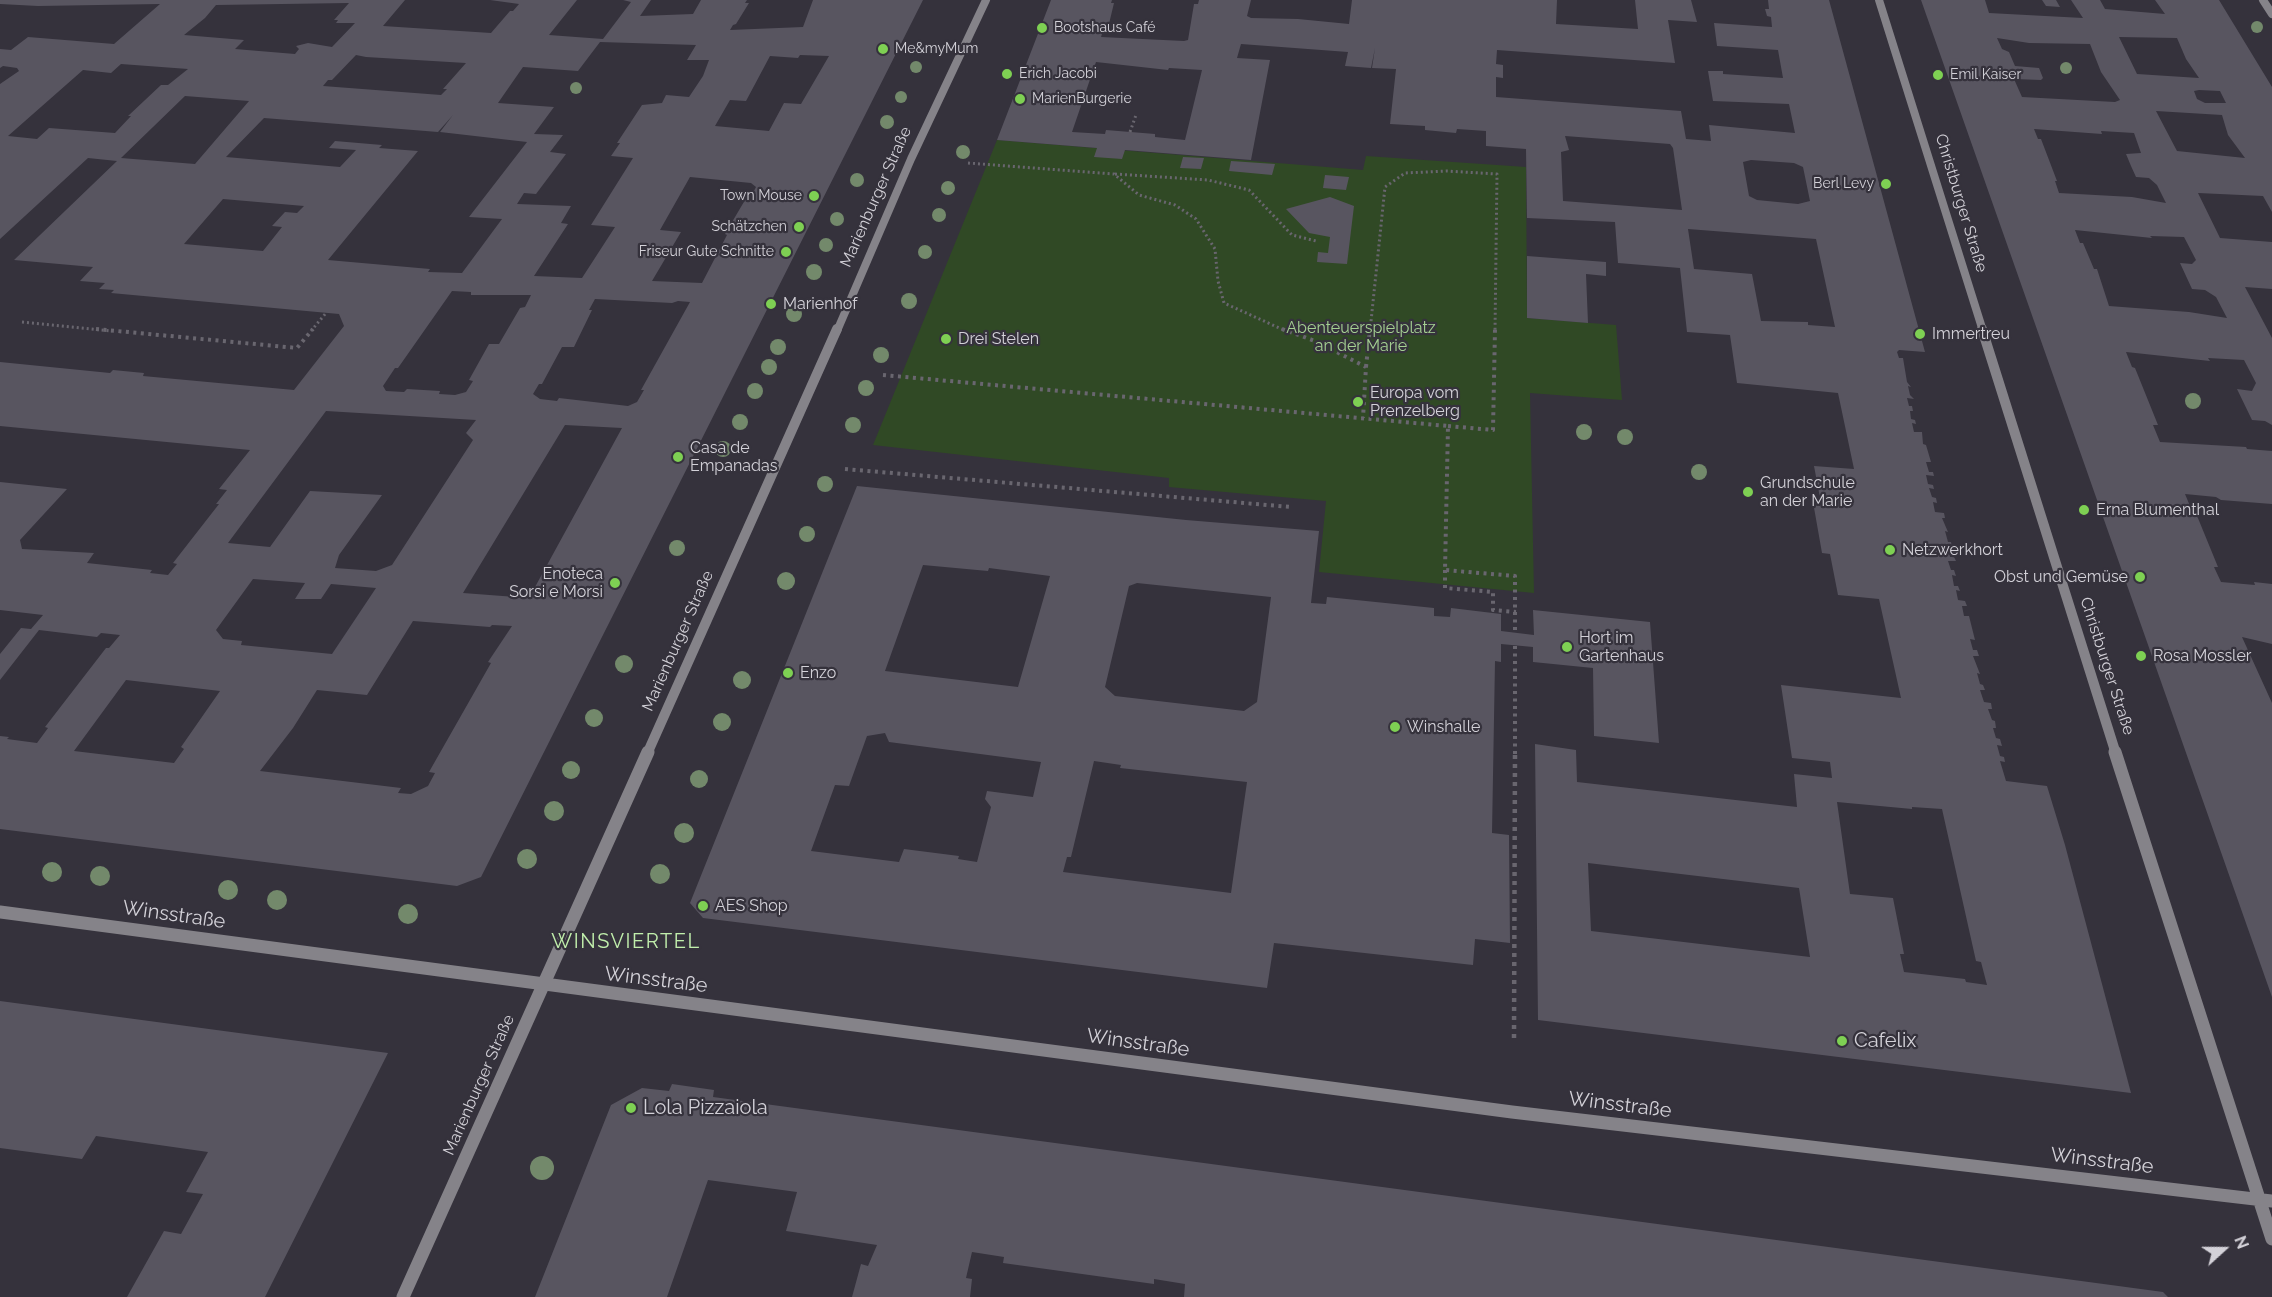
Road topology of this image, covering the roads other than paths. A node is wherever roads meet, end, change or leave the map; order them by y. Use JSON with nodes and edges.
{"nodes":[{"id":1,"x":986,"y":0,"type":"edge"},
{"id":2,"x":1879,"y":0,"type":"edge"},
{"id":3,"x":2263,"y":0,"type":"edge"},
{"id":4,"x":2272,"y":14,"type":"edge"},
{"id":5,"x":0,"y":912,"type":"edge"},
{"id":6,"x":545,"y":985,"type":"junction"},
{"id":7,"x":2265,"y":1199,"type":"edge"},
{"id":8,"x":2272,"y":1239,"type":"edge"},
{"id":9,"x":403,"y":1297,"type":"edge"}],
"edges":[{"from":1,"to":6,"type":"street","name":"Marienburger Straße"},
{"from":2,"to":7,"type":"street","name":"Christburger Straße"},
{"from":3,"to":4,"type":"street"},
{"from":5,"to":6,"type":"street","name":"Winsstraße"},
{"from":6,"to":7,"type":"street","name":"Winsstraße"},
{"from":6,"to":9,"type":"street","name":"Marienburger Straße"},
{"from":7,"to":8,"type":"street","name":"Christburger Straße"}]}
